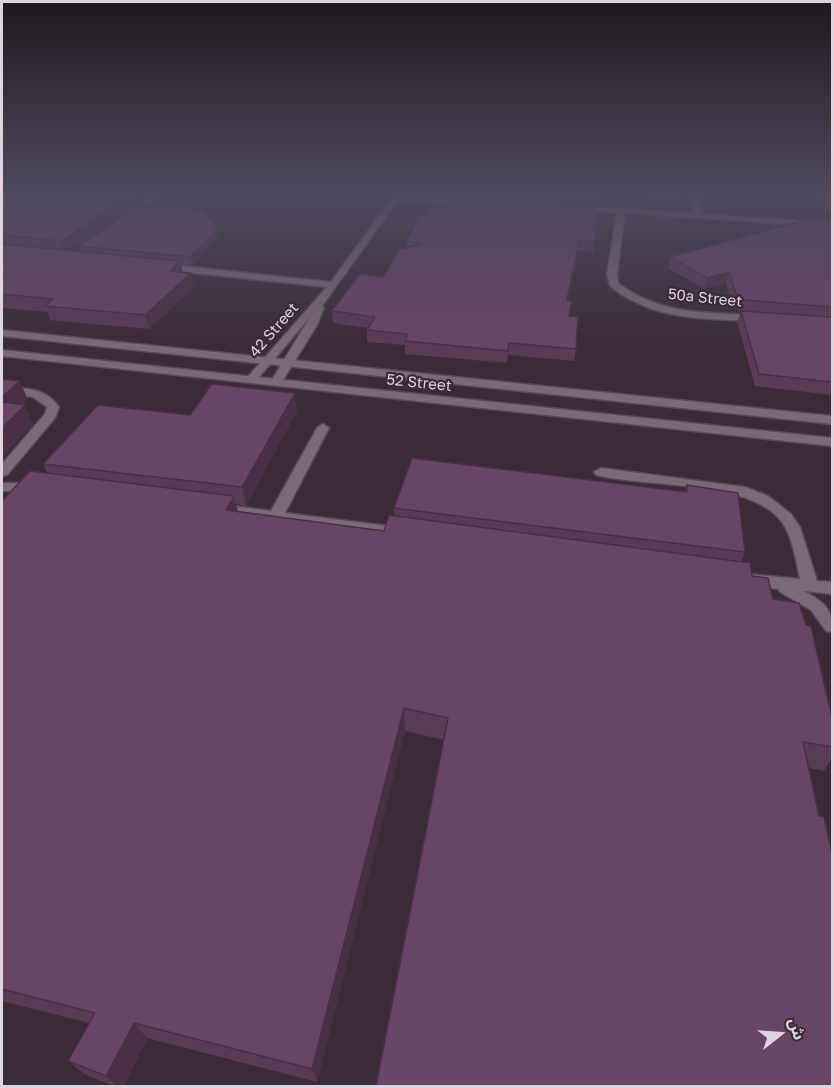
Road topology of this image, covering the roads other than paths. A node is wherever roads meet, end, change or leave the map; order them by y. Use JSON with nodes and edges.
{"nodes":[{"id":1,"x":362,"y":246,"type":"edge"},
{"id":2,"x":616,"y":246,"type":"edge"},
{"id":3,"x":151,"y":266,"type":"edge"},
{"id":4,"x":335,"y":282,"type":"junction"},
{"id":5,"x":321,"y":302,"type":"junction"},
{"id":6,"x":766,"y":319,"type":"edge"},
{"id":7,"x":2,"y":333,"type":"edge"},
{"id":8,"x":2,"y":354,"type":"edge"},
{"id":9,"x":266,"y":362,"type":"junction"},
{"id":10,"x":287,"y":364,"type":"junction"},
{"id":11,"x":251,"y":380,"type":"junction"},
{"id":12,"x":276,"y":383,"type":"junction"},
{"id":13,"x":2,"y":391,"type":"edge"},
{"id":14,"x":832,"y":420,"type":"edge"},
{"id":15,"x":323,"y":428,"type":"dead end"},
{"id":16,"x":832,"y":442,"type":"edge"},
{"id":17,"x":2,"y":472,"type":"edge"},
{"id":18,"x":601,"y":472,"type":"dead end"},
{"id":19,"x":2,"y":487,"type":"edge"},
{"id":20,"x":51,"y":489,"type":"edge"},
{"id":21,"x":205,"y":507,"type":"edge"},
{"id":22,"x":276,"y":516,"type":"junction"},
{"id":23,"x":419,"y":535,"type":"edge"},
{"id":24,"x":727,"y":577,"type":"edge"},
{"id":25,"x":775,"y":583,"type":"junction"},
{"id":26,"x":810,"y":586,"type":"junction"},
{"id":27,"x":832,"y":588,"type":"edge"},
{"id":28,"x":832,"y":626,"type":"edge"}],
"edges":[{"from":1,"to":4,"type":"street","name":"42 Street"},
{"from":2,"to":6,"type":"street","name":"50a Street"},
{"from":3,"to":4,"type":"street"},
{"from":4,"to":5,"type":"street","name":"42 Street"},
{"from":5,"to":9,"type":"street","name":"42 Street"},
{"from":5,"to":10,"type":"street","name":"42 Street"},
{"from":7,"to":9,"type":"street","name":"52 Street"},
{"from":8,"to":11,"type":"street","name":"52 Street"},
{"from":9,"to":10,"type":"street","name":"52 Street"},
{"from":9,"to":11,"type":"street","name":"42 Street"},
{"from":10,"to":12,"type":"street","name":"42 Street"},
{"from":10,"to":14,"type":"street","name":"52 Street"},
{"from":11,"to":12,"type":"street","name":"52 Street"},
{"from":12,"to":16,"type":"street","name":"52 Street"},
{"from":13,"to":17,"type":"street"},
{"from":15,"to":22,"type":"street"},
{"from":18,"to":26,"type":"street"},
{"from":19,"to":20,"type":"street"},
{"from":21,"to":22,"type":"street"},
{"from":22,"to":23,"type":"street"},
{"from":24,"to":25,"type":"street"},
{"from":25,"to":26,"type":"street"},
{"from":25,"to":28,"type":"street"},
{"from":26,"to":27,"type":"street"}]}
